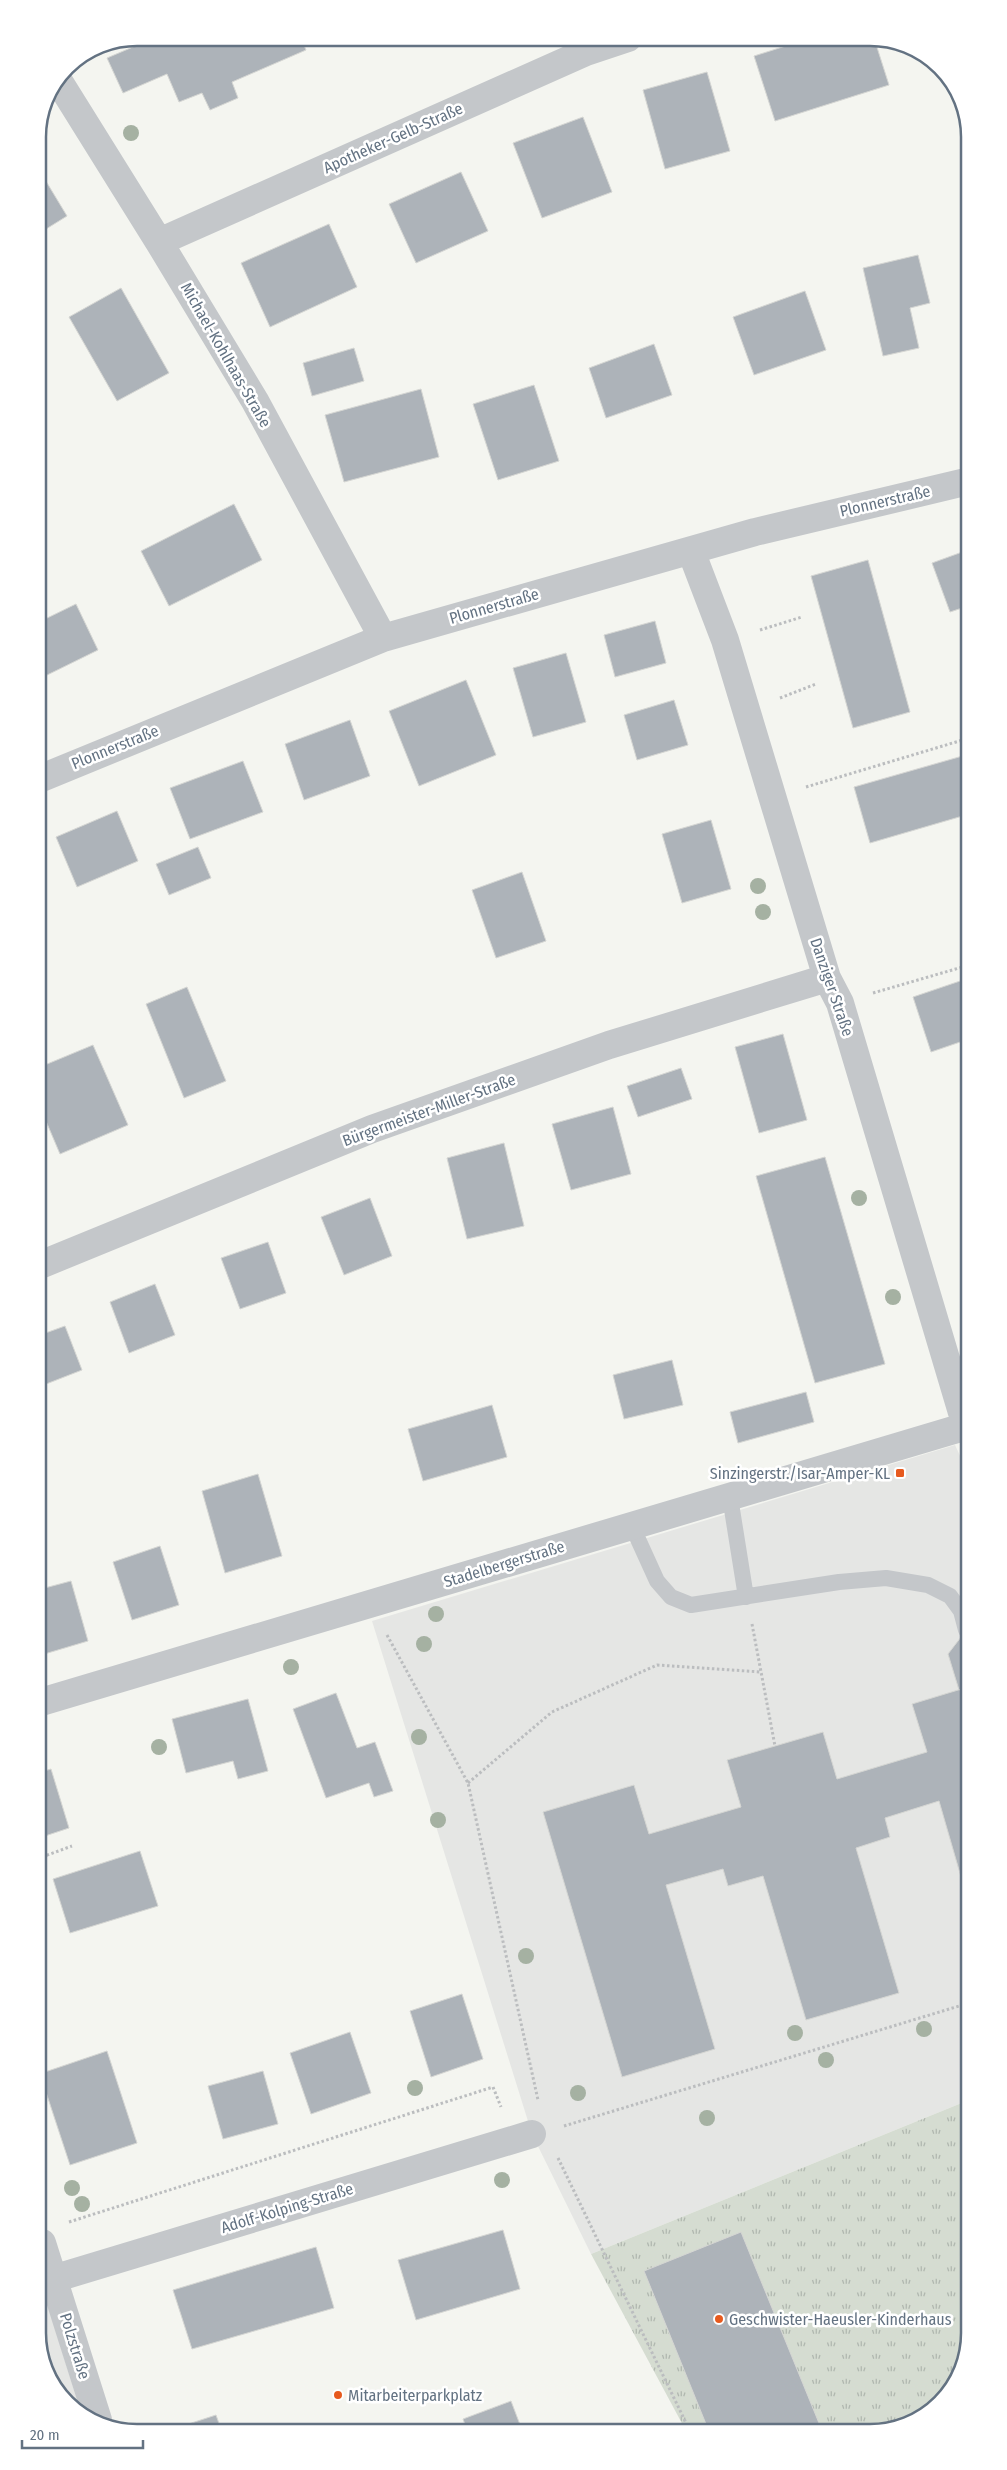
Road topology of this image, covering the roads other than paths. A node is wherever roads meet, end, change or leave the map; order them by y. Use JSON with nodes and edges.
{"nodes":[{"id":1,"x":604,"y":46,"type":"edge"},
{"id":2,"x":62,"y":87,"type":"edge"},
{"id":3,"x":159,"y":242,"type":"junction"},
{"id":4,"x":961,"y":483,"type":"edge"},
{"id":5,"x":691,"y":550,"type":"junction"},
{"id":6,"x":383,"y":638,"type":"junction"},
{"id":7,"x":46,"y":776,"type":"edge"},
{"id":8,"x":827,"y":978,"type":"junction"},
{"id":9,"x":46,"y":1263,"type":"edge"},
{"id":10,"x":961,"y":1407,"type":"edge"},
{"id":11,"x":961,"y":1429,"type":"edge"},
{"id":12,"x":730,"y":1497,"type":"junction"},
{"id":13,"x":632,"y":1526,"type":"junction"},
{"id":14,"x":746,"y":1597,"type":"junction"},
{"id":15,"x":961,"y":1612,"type":"edge"},
{"id":16,"x":46,"y":1701,"type":"edge"},
{"id":17,"x":531,"y":2135,"type":"road end"},
{"id":18,"x":52,"y":2234,"type":"edge"},
{"id":19,"x":48,"y":2280,"type":"edge"},
{"id":20,"x":95,"y":2413,"type":"edge"}],
"edges":[{"from":1,"to":3,"type":"street","name":"Apotheker-Gelb-Straße"},
{"from":2,"to":3,"type":"street","name":"Michael-Kohlhaas-Straße"},
{"from":3,"to":6,"type":"street","name":"Michael-Kohlhaas-Straße"},
{"from":4,"to":5,"type":"street","name":"Plonnerstraße"},
{"from":5,"to":6,"type":"street","name":"Plonnerstraße"},
{"from":5,"to":8,"type":"street","name":"Danziger Straße"},
{"from":6,"to":7,"type":"street","name":"Plonnerstraße"},
{"from":8,"to":9,"type":"street","name":"Bürgermeister-Miller-Straße"},
{"from":8,"to":10,"type":"street","name":"Danziger Straße"},
{"from":11,"to":12,"type":"street","name":"Stadelbergerstraße"},
{"from":12,"to":13,"type":"street","name":"Stadelbergerstraße"},
{"from":12,"to":14,"type":"lane"},
{"from":13,"to":14,"type":"lane"},
{"from":13,"to":16,"type":"street","name":"Stadelbergerstraße"},
{"from":14,"to":15,"type":"lane"},
{"from":17,"to":19,"type":"street","name":"Adolf-Kolping-Straße"},
{"from":18,"to":19,"type":"street","name":"Polzstraße"},
{"from":19,"to":20,"type":"street","name":"Polzstraße"}]}
